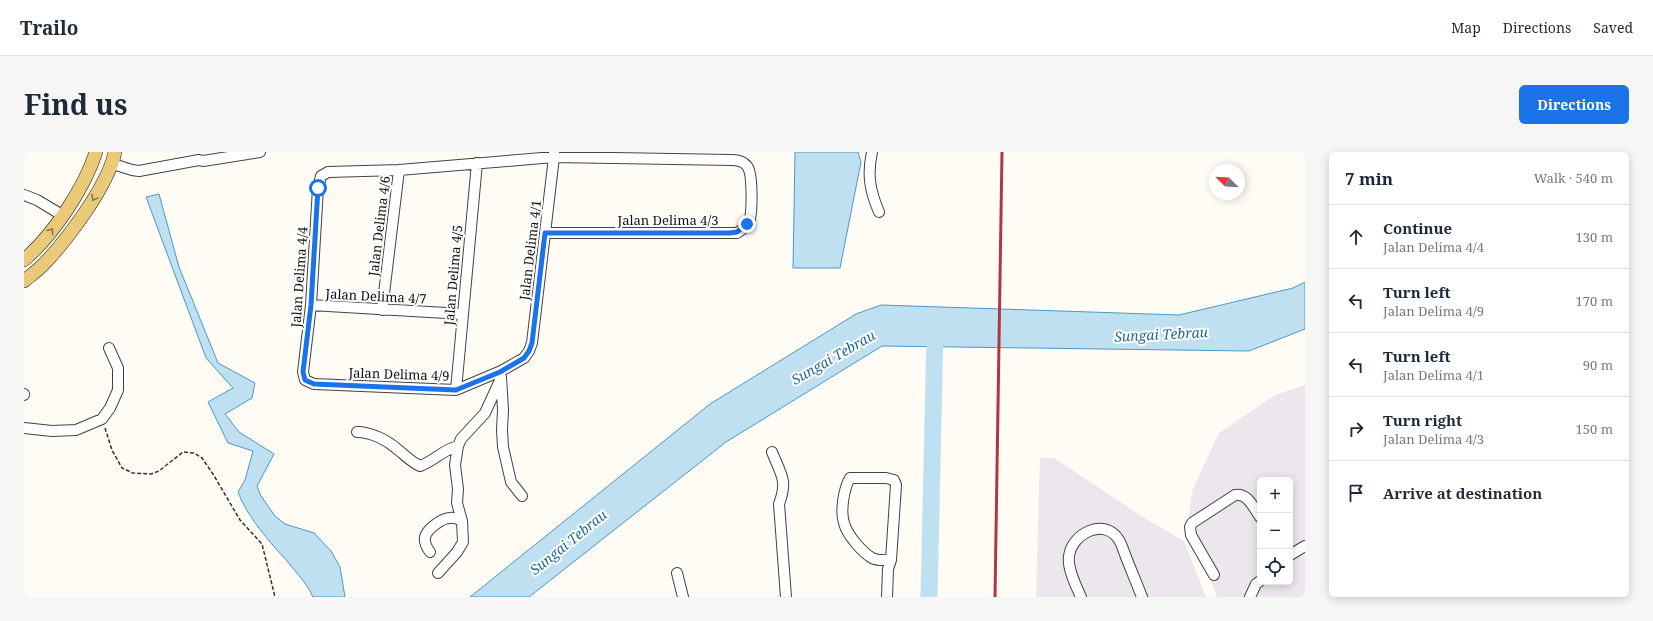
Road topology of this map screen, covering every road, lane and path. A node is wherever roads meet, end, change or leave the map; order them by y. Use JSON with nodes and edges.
{"nodes":[{"id":1,"x":222,"y":152,"type":"edge"},
{"id":2,"x":260,"y":152,"type":"edge"},
{"id":3,"x":872,"y":152,"type":"edge"},
{"id":4,"x":554,"y":155,"type":"edge"},
{"id":5,"x":94,"y":156,"type":"edge"},
{"id":6,"x":114,"y":158,"type":"edge"},
{"id":7,"x":199,"y":160,"type":"junction"},
{"id":8,"x":477,"y":163,"type":"junction"},
{"id":9,"x":399,"y":170,"type":"junction"},
{"id":10,"x":24,"y":195,"type":"edge"},
{"id":11,"x":879,"y":212,"type":"dead end"},
{"id":12,"x":62,"y":215,"type":"junction"},
{"id":13,"x":545,"y":233,"type":"junction"},
{"id":14,"x":24,"y":260,"type":"edge"},
{"id":15,"x":28,"y":277,"type":"edge"},
{"id":16,"x":24,"y":289,"type":"edge"},
{"id":17,"x":311,"y":305,"type":"junction"},
{"id":18,"x":382,"y":310,"type":"junction"},
{"id":19,"x":463,"y":314,"type":"junction"},
{"id":20,"x":109,"y":348,"type":"dead end"},
{"id":21,"x":529,"y":351,"type":"joint"},
{"id":22,"x":501,"y":375,"type":"junction"},
{"id":23,"x":305,"y":380,"type":"joint"},
{"id":24,"x":456,"y":390,"type":"junction"},
{"id":25,"x":102,"y":418,"type":"junction"},
{"id":26,"x":24,"y":428,"type":"edge"},
{"id":27,"x":358,"y":432,"type":"dead end"},
{"id":28,"x":458,"y":446,"type":"junction"},
{"id":29,"x":772,"y":452,"type":"dead end"},
{"id":30,"x":522,"y":496,"type":"dead end"},
{"id":31,"x":457,"y":504,"type":"junction"},
{"id":32,"x":1257,"y":513,"type":"edge"},
{"id":33,"x":448,"y":518,"type":"junction"},
{"id":34,"x":462,"y":521,"type":"junction"},
{"id":35,"x":1305,"y":546,"type":"edge"},
{"id":36,"x":430,"y":552,"type":"dead end"},
{"id":37,"x":1293,"y":553,"type":"edge"},
{"id":38,"x":891,"y":560,"type":"junction"},
{"id":39,"x":438,"y":573,"type":"dead end"},
{"id":40,"x":677,"y":573,"type":"dead end"},
{"id":41,"x":1214,"y":575,"type":"dead end"},
{"id":42,"x":1257,"y":583,"type":"edge"},
{"id":43,"x":276,"y":597,"type":"edge"},
{"id":44,"x":683,"y":597,"type":"edge"},
{"id":45,"x":786,"y":597,"type":"edge"},
{"id":46,"x":887,"y":597,"type":"edge"},
{"id":47,"x":1081,"y":597,"type":"edge"},
{"id":48,"x":1142,"y":597,"type":"edge"},
{"id":49,"x":1250,"y":597,"type":"edge"}],
"edges":[{"from":1,"to":7,"type":"street"},
{"from":2,"to":7,"type":"street"},
{"from":3,"to":11,"type":"street"},
{"from":4,"to":8,"type":"street"},
{"from":4,"to":13,"type":"street","name":"Jalan Delima 4/1"},
{"from":4,"to":13,"type":"street","name":"Jalan Delima 4/3"},
{"from":5,"to":12,"type":"main road"},
{"from":6,"to":7,"type":"street"},
{"from":6,"to":15,"type":"main road","one_way":true},
{"from":8,"to":9,"type":"street"},
{"from":8,"to":19,"type":"street","name":"Jalan Delima 4/5"},
{"from":9,"to":17,"type":"street","name":"Jalan Delima 4/4"},
{"from":9,"to":18,"type":"street","name":"Jalan Delima 4/6"},
{"from":10,"to":12,"type":"street"},
{"from":14,"to":12,"type":"main road","one_way":true},
{"from":13,"to":21,"type":"street","name":"Jalan Delima 4/1"},
{"from":15,"to":16,"type":"street"},
{"from":17,"to":18,"type":"street","name":"Jalan Delima 4/7"},
{"from":17,"to":23,"type":"street","name":"Jalan Delima 4/4"},
{"from":18,"to":19,"type":"street","name":"Jalan Delima 4/7"},
{"from":19,"to":24,"type":"street","name":"Jalan Delima 4/5"},
{"from":20,"to":25,"type":"street"},
{"from":21,"to":22,"type":"street","name":"Jalan Delima 4/9"},
{"from":22,"to":24,"type":"street","name":"Jalan Delima 4/9"},
{"from":22,"to":28,"type":"street"},
{"from":22,"to":30,"type":"street"},
{"from":23,"to":24,"type":"street","name":"Jalan Delima 4/9"},
{"from":25,"to":26,"type":"street"},
{"from":25,"to":43,"type":"path"},
{"from":27,"to":28,"type":"street"},
{"from":28,"to":31,"type":"street"},
{"from":29,"to":45,"type":"street"},
{"from":31,"to":33,"type":"street"},
{"from":31,"to":34,"type":"street"},
{"from":32,"to":41,"type":"street"},
{"from":33,"to":34,"type":"street"},
{"from":33,"to":36,"type":"street"},
{"from":34,"to":39,"type":"street"},
{"from":35,"to":37,"type":"street"},
{"from":38,"to":38,"type":"street"},
{"from":38,"to":46,"type":"street"},
{"from":40,"to":44,"type":"street"},
{"from":42,"to":49,"type":"street"},
{"from":47,"to":48,"type":"street"}]}
